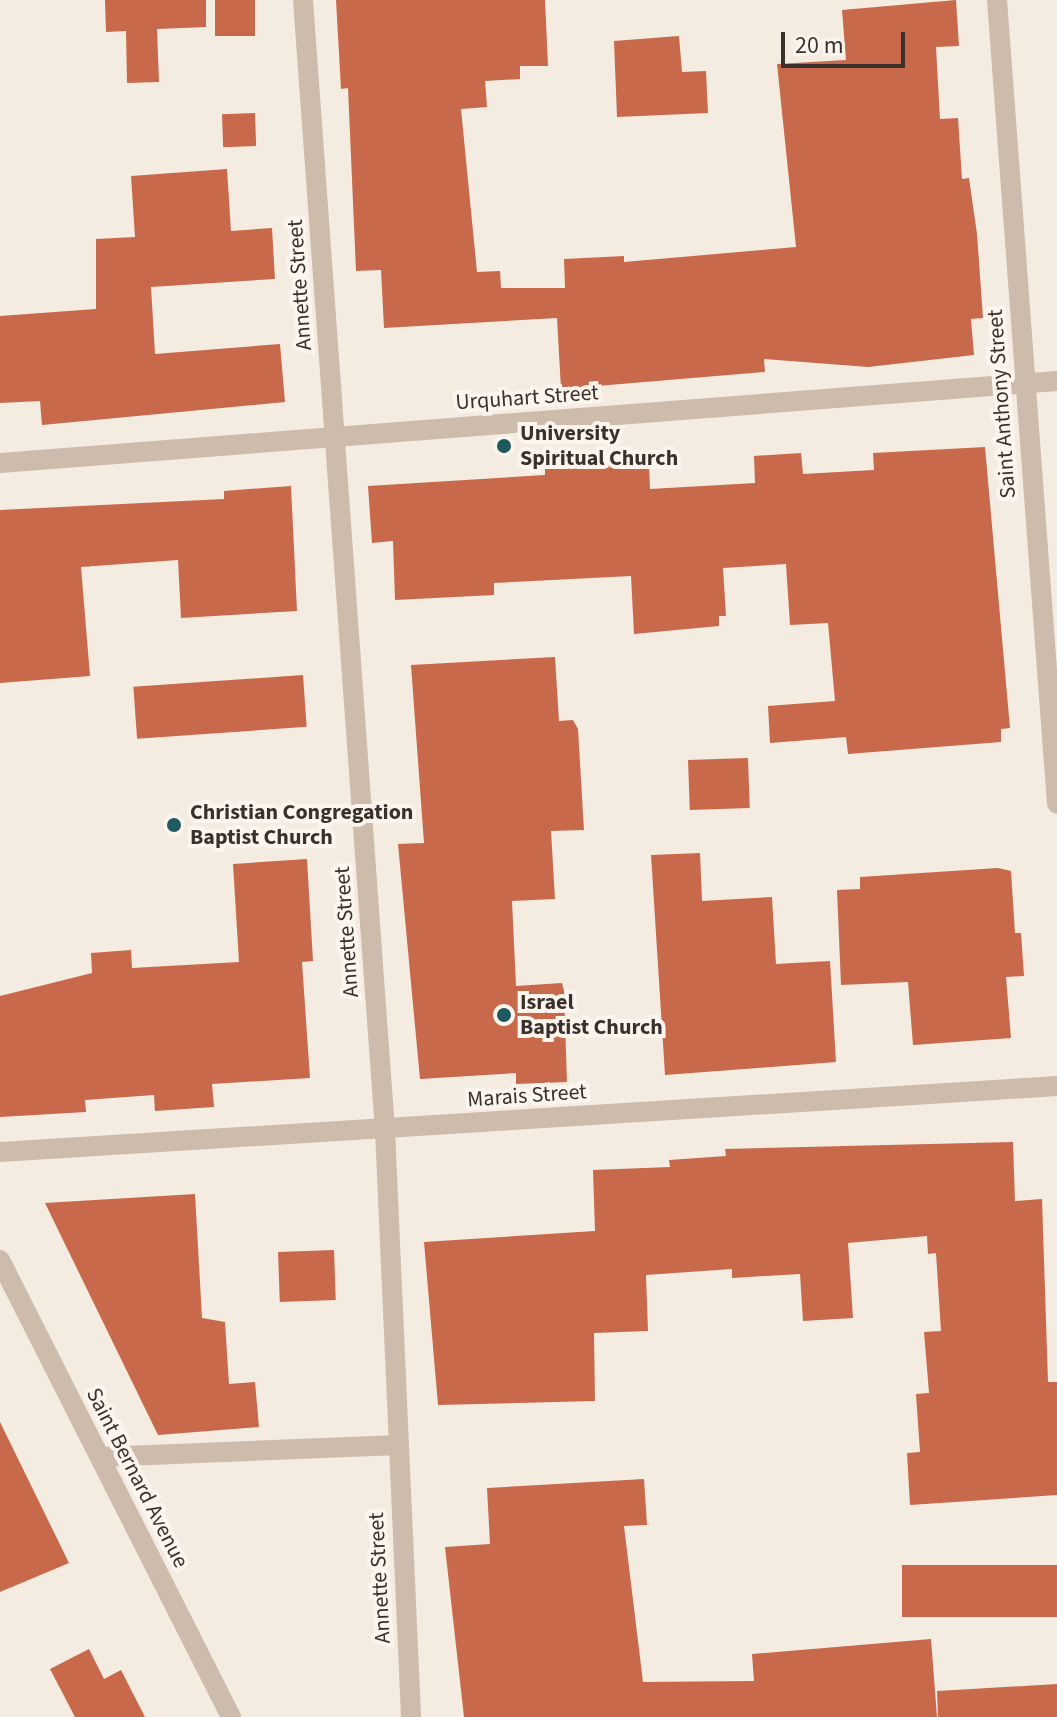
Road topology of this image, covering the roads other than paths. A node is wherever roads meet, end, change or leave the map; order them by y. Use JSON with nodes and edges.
{"nodes":[{"id":1,"x":303,"y":0,"type":"edge"},
{"id":2,"x":997,"y":0,"type":"edge"},
{"id":3,"x":1057,"y":381,"type":"edge"},
{"id":4,"x":1024,"y":383,"type":"junction"},
{"id":5,"x":335,"y":437,"type":"junction"},
{"id":6,"x":0,"y":463,"type":"edge"},
{"id":7,"x":1057,"y":804,"type":"edge"},
{"id":8,"x":1057,"y":1086,"type":"edge"},
{"id":9,"x":385,"y":1130,"type":"junction"},
{"id":10,"x":0,"y":1152,"type":"edge"},
{"id":11,"x":0,"y":1260,"type":"edge"},
{"id":12,"x":399,"y":1445,"type":"junction"},
{"id":13,"x":100,"y":1457,"type":"junction"},
{"id":14,"x":231,"y":1717,"type":"edge"},
{"id":15,"x":411,"y":1717,"type":"edge"}],
"edges":[{"from":1,"to":5,"type":"street","name":"Annette Street"},
{"from":2,"to":4,"type":"street","name":"Saint Anthony Street"},
{"from":3,"to":4,"type":"street","name":"Urquhart Street"},
{"from":4,"to":5,"type":"street","name":"Urquhart Street"},
{"from":4,"to":7,"type":"street","name":"Saint Anthony Street"},
{"from":5,"to":6,"type":"street","name":"Urquhart Street"},
{"from":5,"to":9,"type":"street","name":"Annette Street"},
{"from":8,"to":9,"type":"street","name":"Marais Street"},
{"from":9,"to":10,"type":"street","name":"Marais Street"},
{"from":9,"to":12,"type":"street","name":"Annette Street"},
{"from":11,"to":13,"type":"street","name":"Saint Bernard Avenue"},
{"from":12,"to":13,"type":"street"},
{"from":12,"to":15,"type":"street","name":"Annette Street"},
{"from":13,"to":14,"type":"street","name":"Saint Bernard Avenue"}]}
